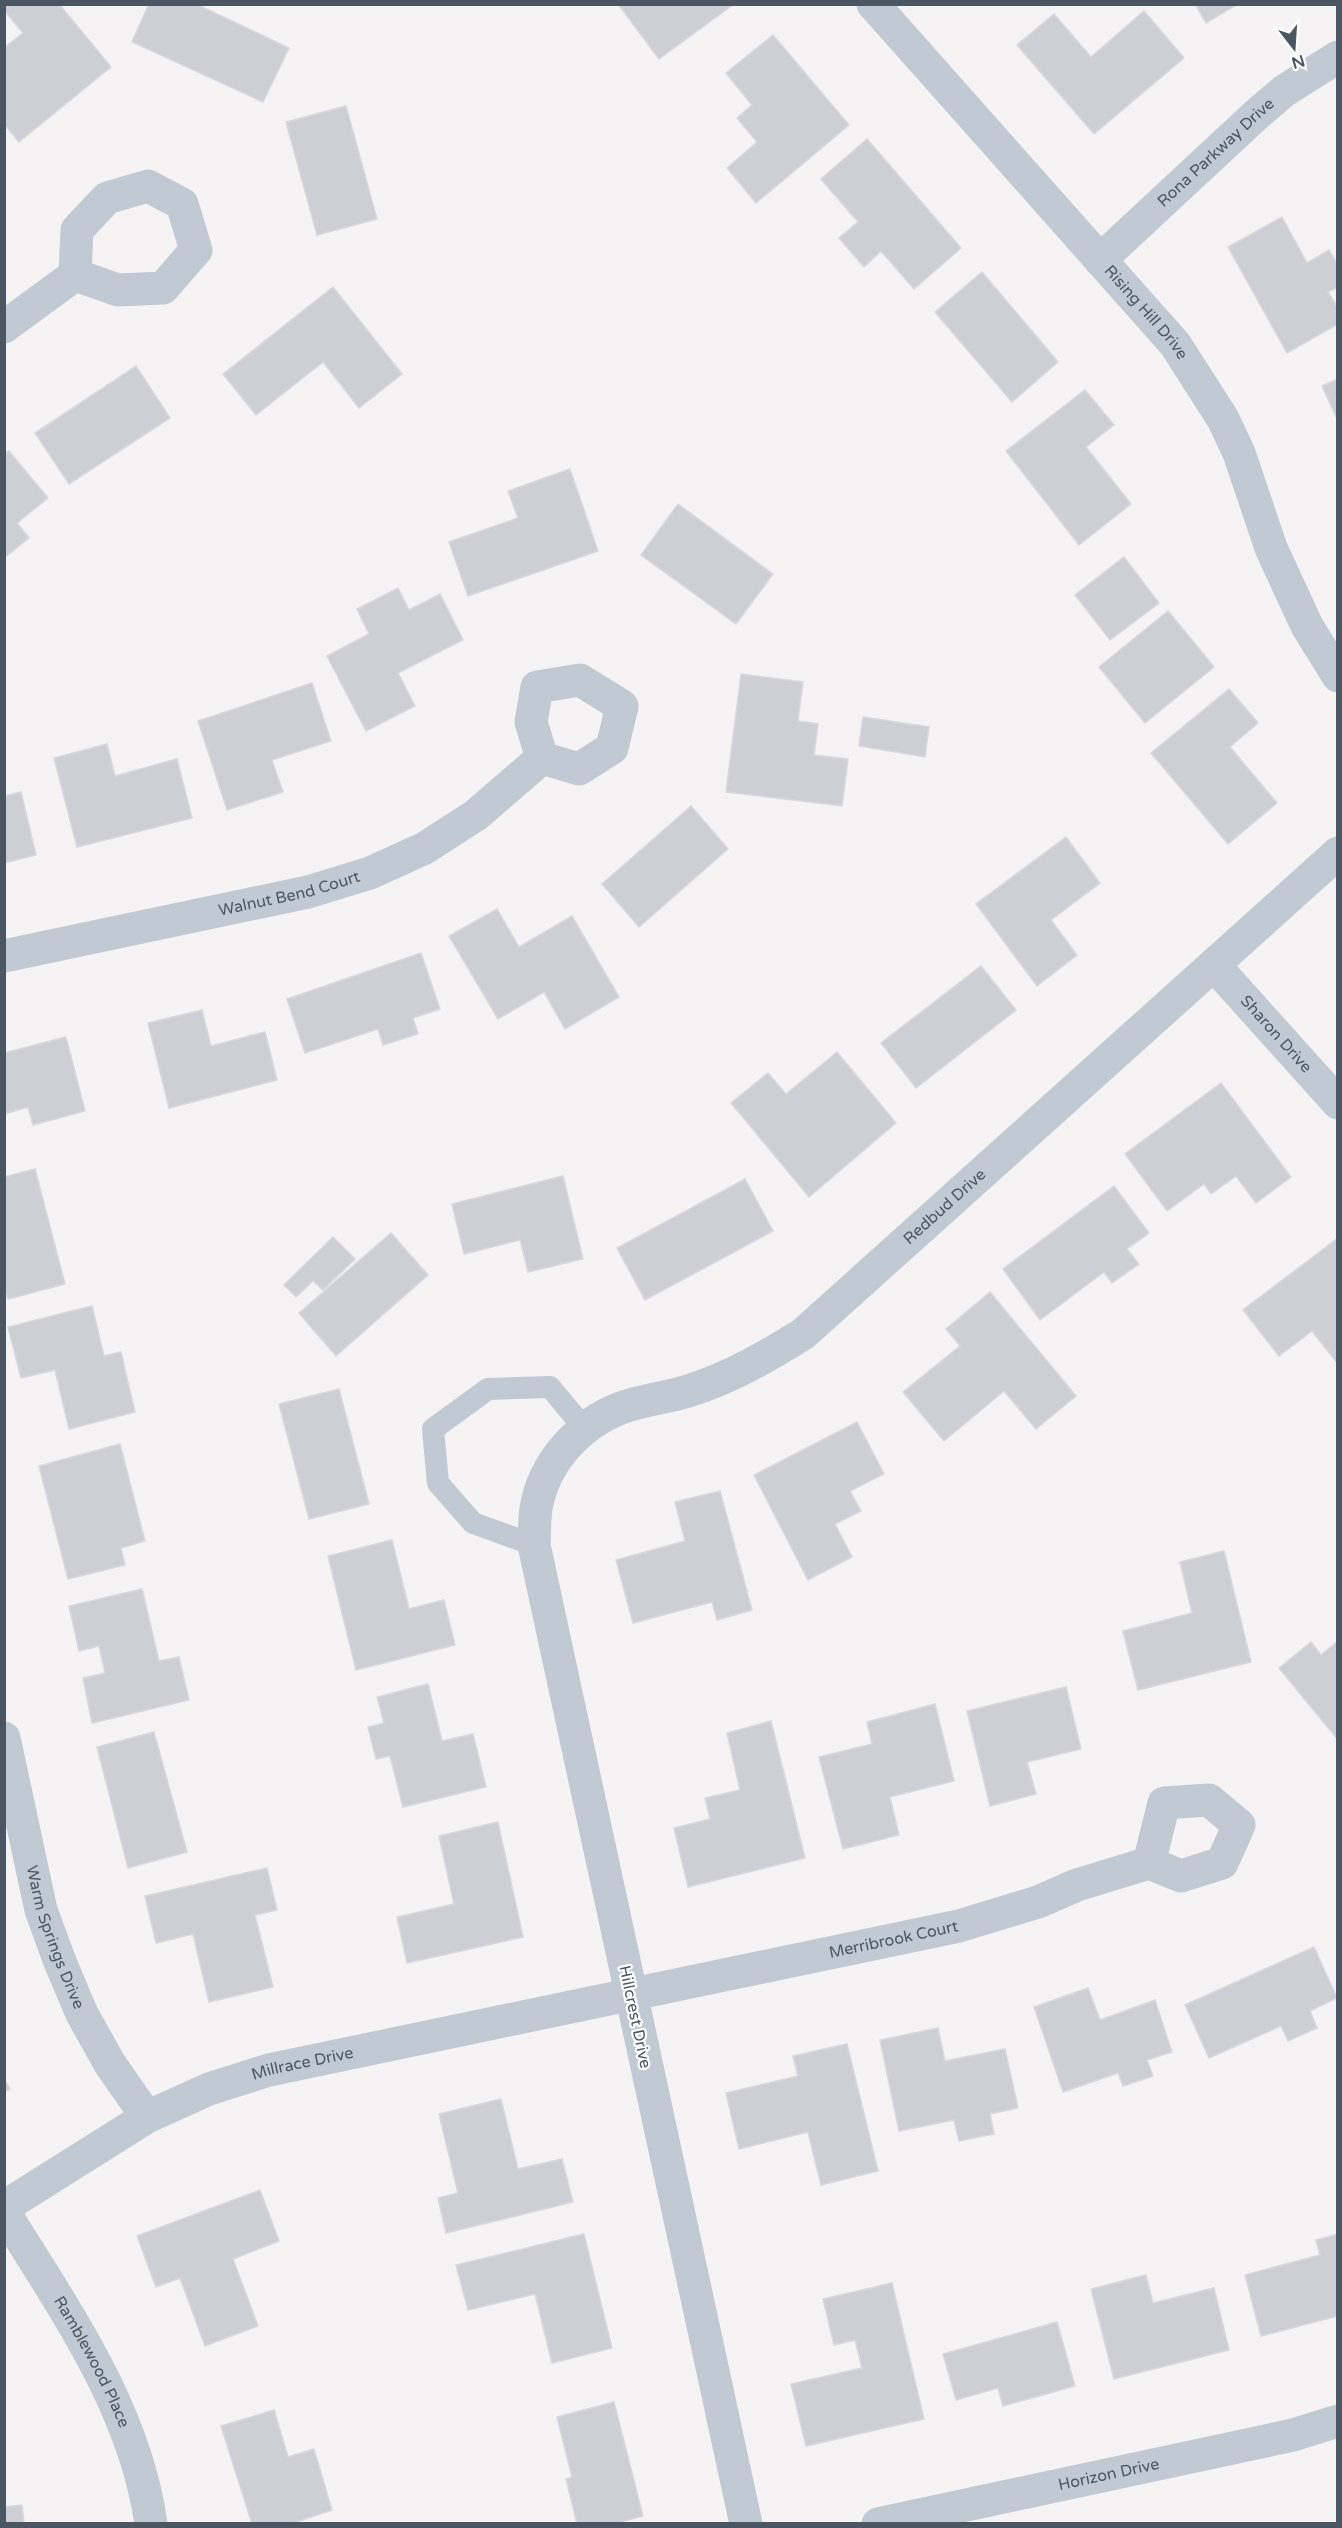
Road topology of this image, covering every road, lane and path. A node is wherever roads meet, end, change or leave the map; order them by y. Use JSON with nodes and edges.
{"nodes":[{"id":1,"x":873,"y":4,"type":"edge"},
{"id":2,"x":1338,"y":57,"type":"edge"},
{"id":3,"x":1100,"y":260,"type":"junction"},
{"id":4,"x":75,"y":275,"type":"dead end"},
{"id":5,"x":4,"y":327,"type":"edge"},
{"id":6,"x":1338,"y":676,"type":"edge"},
{"id":7,"x":542,"y":758,"type":"dead end"},
{"id":8,"x":1338,"y":853,"type":"edge"},
{"id":9,"x":4,"y":956,"type":"edge"},
{"id":10,"x":1214,"y":965,"type":"junction"},
{"id":11,"x":1338,"y":1102,"type":"edge"},
{"id":12,"x":585,"y":1428,"type":"junction"},
{"id":13,"x":536,"y":1508,"type":"joint"},
{"id":14,"x":534,"y":1545,"type":"junction"},
{"id":15,"x":4,"y":1738,"type":"edge"},
{"id":16,"x":1149,"y":1863,"type":"dead end"},
{"id":17,"x":630,"y":1994,"type":"junction"},
{"id":18,"x":147,"y":2117,"type":"junction"},
{"id":19,"x":4,"y":2209,"type":"edge"},
{"id":20,"x":1338,"y":2421,"type":"edge"},
{"id":21,"x":151,"y":2523,"type":"edge"},
{"id":22,"x":746,"y":2523,"type":"edge"},
{"id":23,"x":878,"y":2523,"type":"edge"}],
"edges":[{"from":1,"to":3,"type":"street","name":"Rising Hill Drive"},
{"from":2,"to":3,"type":"street","name":"Rona Parkway Drive"},
{"from":3,"to":6,"type":"street","name":"Rising Hill Drive"},
{"from":4,"to":5,"type":"street"},
{"from":7,"to":9,"type":"street","name":"Walnut Bend Court"},
{"from":8,"to":10,"type":"street","name":"Redbud Drive"},
{"from":10,"to":11,"type":"street","name":"Sharon Drive"},
{"from":10,"to":12,"type":"street","name":"Redbud Drive"},
{"from":12,"to":13,"type":"street","name":"Redbud Drive"},
{"from":12,"to":14,"type":"lane"},
{"from":13,"to":14,"type":"street","name":"Hillcrest Drive"},
{"from":14,"to":17,"type":"street","name":"Hillcrest Drive"},
{"from":15,"to":18,"type":"street","name":"Warm Springs Drive"},
{"from":16,"to":17,"type":"street","name":"Merribrook Court"},
{"from":17,"to":18,"type":"street","name":"Millrace Drive"},
{"from":17,"to":22,"type":"street","name":"Hillcrest Drive"},
{"from":18,"to":19,"type":"street","name":"Millrace Drive"},
{"from":19,"to":21,"type":"street","name":"Ramblewood Place"},
{"from":20,"to":23,"type":"street","name":"Horizon Drive"}]}
